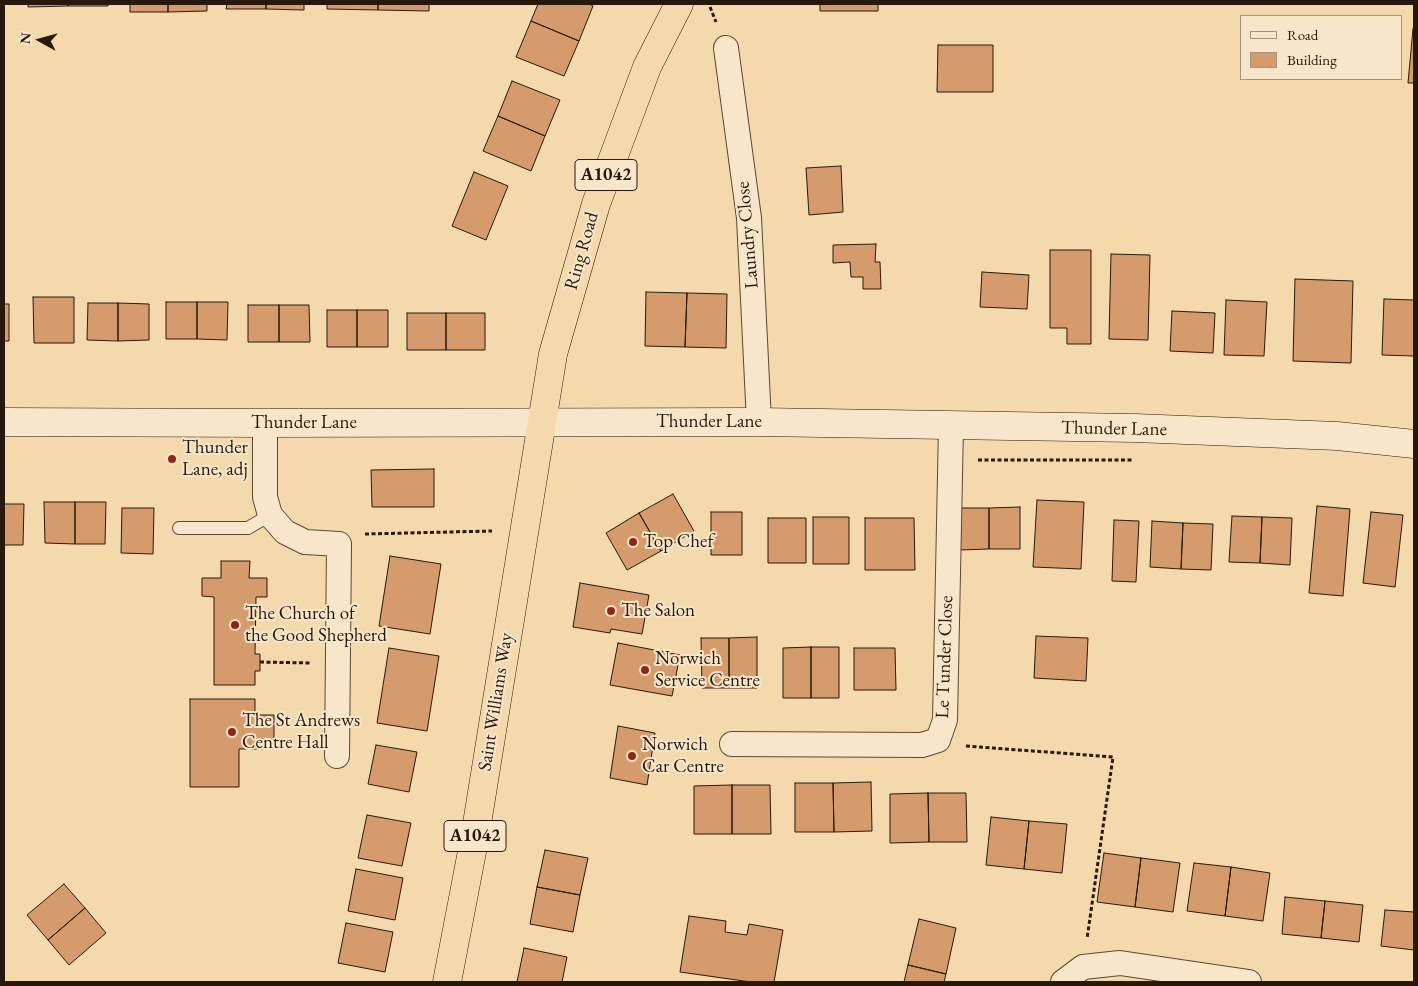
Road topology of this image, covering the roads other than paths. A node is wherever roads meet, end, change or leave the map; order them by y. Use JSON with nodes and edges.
{"nodes":[{"id":1,"x":679,"y":4,"type":"edge"},
{"id":2,"x":726,"y":48,"type":"dead end"},
{"id":3,"x":4,"y":422,"type":"edge"},
{"id":4,"x":541,"y":422,"type":"junction"},
{"id":5,"x":760,"y":422,"type":"junction"},
{"id":6,"x":265,"y":423,"type":"junction"},
{"id":7,"x":951,"y":426,"type":"junction"},
{"id":8,"x":1414,"y":444,"type":"edge"},
{"id":9,"x":270,"y":515,"type":"junction"},
{"id":10,"x":179,"y":528,"type":"dead end"},
{"id":11,"x":732,"y":744,"type":"dead end"},
{"id":12,"x":337,"y":756,"type":"dead end"},
{"id":13,"x":447,"y":982,"type":"edge"},
{"id":14,"x":1062,"y":982,"type":"edge"},
{"id":15,"x":1249,"y":982,"type":"edge"}],
"edges":[{"from":1,"to":4,"type":"highway","name":"Ring Road","number":"A1042"},
{"from":2,"to":5,"type":"street","name":"Laundry Close"},
{"from":3,"to":6,"type":"street","name":"Thunder Lane"},
{"from":4,"to":5,"type":"street","name":"Thunder Lane"},
{"from":4,"to":6,"type":"street","name":"Thunder Lane"},
{"from":4,"to":13,"type":"highway","name":"Saint Williams Way","number":"A1042"},
{"from":5,"to":7,"type":"street","name":"Thunder Lane"},
{"from":6,"to":9,"type":"street"},
{"from":7,"to":8,"type":"street","name":"Thunder Lane"},
{"from":7,"to":11,"type":"street","name":"Le Tunder Close"},
{"from":9,"to":10,"type":"lane"},
{"from":9,"to":12,"type":"street"},
{"from":14,"to":15,"type":"street"}]}
